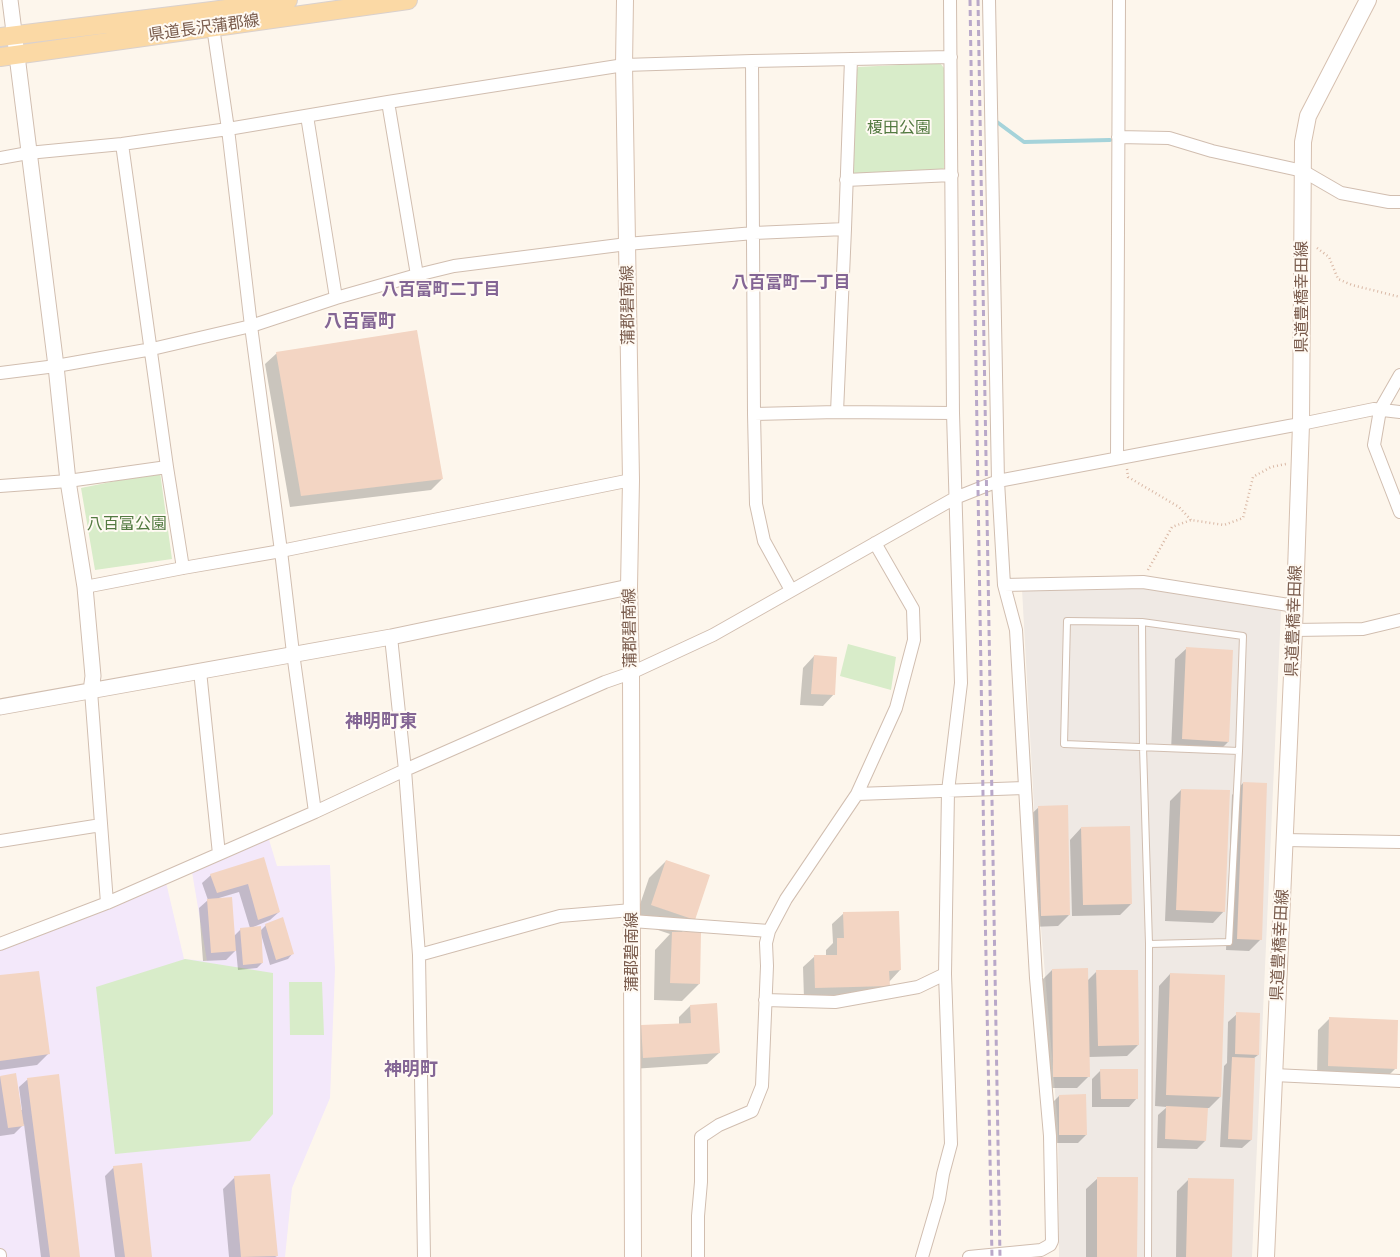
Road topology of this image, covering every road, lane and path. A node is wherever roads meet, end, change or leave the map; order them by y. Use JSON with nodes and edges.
{"nodes":[{"id":1,"x":10,"y":0,"type":"edge"},
{"id":2,"x":288,"y":0,"type":"edge"},
{"id":3,"x":408,"y":0,"type":"edge"},
{"id":4,"x":625,"y":0,"type":"edge"},
{"id":5,"x":950,"y":0,"type":"edge"},
{"id":6,"x":989,"y":0,"type":"edge"},
{"id":7,"x":1119,"y":0,"type":"edge"},
{"id":8,"x":1368,"y":0,"type":"edge"},
{"id":9,"x":212,"y":12,"type":"edge"},
{"id":10,"x":7,"y":36,"type":"edge"},
{"id":11,"x":9,"y":56,"type":"edge"},
{"id":12,"x":952,"y":57,"type":"junction"},
{"id":13,"x":851,"y":59,"type":"junction"},
{"id":14,"x":752,"y":61,"type":"junction"},
{"id":15,"x":624,"y":66,"type":"junction"},
{"id":16,"x":388,"y":102,"type":"junction"},
{"id":17,"x":307,"y":116,"type":"junction"},
{"id":18,"x":228,"y":129,"type":"junction"},
{"id":19,"x":1118,"y":137,"type":"junction"},
{"id":20,"x":122,"y":144,"type":"junction"},
{"id":21,"x":28,"y":153,"type":"junction"},
{"id":22,"x":0,"y":158,"type":"edge"},
{"id":23,"x":1303,"y":171,"type":"junction"},
{"id":24,"x":952,"y":175,"type":"junction"},
{"id":25,"x":846,"y":180,"type":"junction"},
{"id":26,"x":1400,"y":202,"type":"edge"},
{"id":27,"x":845,"y":229,"type":"junction"},
{"id":28,"x":754,"y":233,"type":"junction"},
{"id":29,"x":1302,"y":237,"type":"junction"},
{"id":30,"x":628,"y":244,"type":"junction"},
{"id":31,"x":417,"y":274,"type":"junction"},
{"id":32,"x":1400,"y":297,"type":"edge"},
{"id":33,"x":336,"y":298,"type":"junction"},
{"id":34,"x":251,"y":326,"type":"junction"},
{"id":35,"x":152,"y":350,"type":"junction"},
{"id":36,"x":56,"y":366,"type":"junction"},
{"id":37,"x":0,"y":373,"type":"edge"},
{"id":38,"x":1400,"y":375,"type":"edge"},
{"id":39,"x":1380,"y":410,"type":"junction"},
{"id":40,"x":837,"y":412,"type":"junction"},
{"id":41,"x":1400,"y":412,"type":"edge"},
{"id":42,"x":953,"y":413,"type":"junction"},
{"id":43,"x":754,"y":414,"type":"junction"},
{"id":44,"x":1301,"y":424,"type":"junction"},
{"id":45,"x":1121,"y":458,"type":"junction"},
{"id":46,"x":1300,"y":460,"type":"junction"},
{"id":47,"x":167,"y":467,"type":"junction"},
{"id":48,"x":631,"y":480,"type":"junction"},
{"id":49,"x":68,"y":481,"type":"junction"},
{"id":50,"x":998,"y":481,"type":"junction"},
{"id":51,"x":0,"y":486,"type":"edge"},
{"id":52,"x":956,"y":498,"type":"junction"},
{"id":53,"x":1400,"y":512,"type":"edge"},
{"id":54,"x":1191,"y":520,"type":"junction"},
{"id":55,"x":875,"y":543,"type":"junction"},
{"id":56,"x":281,"y":551,"type":"junction"},
{"id":57,"x":183,"y":568,"type":"junction"},
{"id":58,"x":1143,"y":582,"type":"junction"},
{"id":59,"x":1004,"y":585,"type":"junction"},
{"id":60,"x":84,"y":587,"type":"junction"},
{"id":61,"x":629,"y":587,"type":"junction"},
{"id":62,"x":791,"y":590,"type":"junction"},
{"id":63,"x":1295,"y":606,"type":"junction"},
{"id":64,"x":1400,"y":620,"type":"edge"},
{"id":65,"x":1142,"y":622,"type":"junction"},
{"id":66,"x":1294,"y":630,"type":"junction"},
{"id":67,"x":391,"y":637,"type":"junction"},
{"id":68,"x":293,"y":653,"type":"junction"},
{"id":69,"x":200,"y":672,"type":"junction"},
{"id":70,"x":631,"y":673,"type":"junction"},
{"id":71,"x":91,"y":691,"type":"junction"},
{"id":72,"x":0,"y":707,"type":"edge"},
{"id":73,"x":1143,"y":747,"type":"junction"},
{"id":74,"x":1239,"y":751,"type":"junction"},
{"id":75,"x":405,"y":770,"type":"junction"},
{"id":76,"x":1024,"y":788,"type":"junction"},
{"id":77,"x":948,"y":791,"type":"junction"},
{"id":78,"x":857,"y":794,"type":"junction"},
{"id":79,"x":315,"y":812,"type":"junction"},
{"id":80,"x":101,"y":825,"type":"junction"},
{"id":81,"x":1284,"y":840,"type":"junction"},
{"id":82,"x":0,"y":841,"type":"edge"},
{"id":83,"x":1400,"y":842,"type":"edge"},
{"id":84,"x":219,"y":854,"type":"junction"},
{"id":85,"x":107,"y":903,"type":"junction"},
{"id":86,"x":632,"y":915,"type":"junction"},
{"id":87,"x":769,"y":931,"type":"junction"},
{"id":88,"x":0,"y":944,"type":"edge"},
{"id":89,"x":1149,"y":944,"type":"junction"},
{"id":90,"x":419,"y":955,"type":"junction"},
{"id":91,"x":945,"y":974,"type":"junction"},
{"id":92,"x":765,"y":1000,"type":"junction"},
{"id":93,"x":1274,"y":1075,"type":"junction"},
{"id":94,"x":1400,"y":1081,"type":"edge"},
{"id":95,"x":424,"y":1257,"type":"edge"},
{"id":96,"x":633,"y":1257,"type":"edge"},
{"id":97,"x":698,"y":1257,"type":"edge"},
{"id":98,"x":922,"y":1257,"type":"edge"},
{"id":99,"x":969,"y":1257,"type":"edge"},
{"id":100,"x":1148,"y":1257,"type":"edge"},
{"id":101,"x":1266,"y":1257,"type":"edge"}],
"edges":[{"from":1,"to":10,"type":"street"},
{"from":2,"to":9,"type":"main road","name":"県道長沢蒲郡線"},
{"from":3,"to":9,"type":"main road","name":"県道長沢蒲郡線"},
{"from":4,"to":15,"type":"main road","name":"蒲郡碧南線"},
{"from":5,"to":12,"type":"street"},
{"from":6,"to":50,"type":"street"},
{"from":7,"to":19,"type":"street"},
{"from":8,"to":23,"type":"main road","name":"県道豊橋幸田線"},
{"from":9,"to":10,"type":"main road","name":"県道長沢蒲郡線"},
{"from":9,"to":11,"type":"main road","name":"県道長沢蒲郡線"},
{"from":9,"to":18,"type":"street"},
{"from":10,"to":11,"type":"street"},
{"from":11,"to":21,"type":"street"},
{"from":12,"to":13,"type":"street"},
{"from":12,"to":24,"type":"street"},
{"from":13,"to":14,"type":"street"},
{"from":13,"to":25,"type":"street"},
{"from":14,"to":15,"type":"street"},
{"from":14,"to":28,"type":"street"},
{"from":15,"to":16,"type":"street"},
{"from":15,"to":30,"type":"main road","name":"蒲郡碧南線"},
{"from":16,"to":17,"type":"street"},
{"from":16,"to":31,"type":"street"},
{"from":17,"to":18,"type":"street"},
{"from":17,"to":33,"type":"street"},
{"from":18,"to":20,"type":"street"},
{"from":18,"to":34,"type":"street"},
{"from":19,"to":23,"type":"street"},
{"from":19,"to":45,"type":"street"},
{"from":20,"to":21,"type":"street"},
{"from":20,"to":35,"type":"street"},
{"from":21,"to":22,"type":"street"},
{"from":21,"to":36,"type":"street"},
{"from":23,"to":26,"type":"street"},
{"from":23,"to":29,"type":"main road","name":"県道豊橋幸田線"},
{"from":24,"to":25,"type":"street"},
{"from":24,"to":42,"type":"street"},
{"from":25,"to":27,"type":"street"},
{"from":27,"to":28,"type":"street"},
{"from":27,"to":40,"type":"street"},
{"from":28,"to":30,"type":"street"},
{"from":28,"to":43,"type":"street"},
{"from":29,"to":32,"type":"path"},
{"from":29,"to":44,"type":"main road","name":"県道豊橋幸田線"},
{"from":30,"to":31,"type":"street"},
{"from":30,"to":48,"type":"main road","name":"蒲郡碧南線"},
{"from":31,"to":33,"type":"street"},
{"from":33,"to":34,"type":"street"},
{"from":34,"to":35,"type":"street"},
{"from":34,"to":56,"type":"street"},
{"from":35,"to":36,"type":"street"},
{"from":35,"to":47,"type":"street"},
{"from":36,"to":37,"type":"street"},
{"from":36,"to":49,"type":"street"},
{"from":38,"to":39,"type":"street"},
{"from":39,"to":41,"type":"street"},
{"from":39,"to":44,"type":"street"},
{"from":39,"to":53,"type":"street"},
{"from":40,"to":42,"type":"street"},
{"from":40,"to":43,"type":"street"},
{"from":42,"to":52,"type":"street"},
{"from":43,"to":62,"type":"street"},
{"from":44,"to":45,"type":"street"},
{"from":44,"to":46,"type":"main road","name":"県道豊橋幸田線"},
{"from":45,"to":50,"type":"street"},
{"from":45,"to":54,"type":"path"},
{"from":46,"to":54,"type":"path"},
{"from":46,"to":63,"type":"main road","name":"県道豊橋幸田線"},
{"from":47,"to":49,"type":"street"},
{"from":47,"to":57,"type":"street"},
{"from":48,"to":56,"type":"street"},
{"from":48,"to":61,"type":"main road","name":"蒲郡碧南線"},
{"from":49,"to":51,"type":"street"},
{"from":49,"to":60,"type":"street"},
{"from":50,"to":52,"type":"street"},
{"from":50,"to":59,"type":"street"},
{"from":52,"to":55,"type":"street"},
{"from":52,"to":77,"type":"street"},
{"from":54,"to":58,"type":"path"},
{"from":55,"to":62,"type":"street"},
{"from":55,"to":78,"type":"street"},
{"from":56,"to":57,"type":"street"},
{"from":56,"to":68,"type":"street"},
{"from":57,"to":60,"type":"street"},
{"from":58,"to":59,"type":"street"},
{"from":58,"to":63,"type":"street"},
{"from":59,"to":76,"type":"street"},
{"from":60,"to":71,"type":"street"},
{"from":61,"to":67,"type":"street"},
{"from":61,"to":70,"type":"main road","name":"蒲郡碧南線"},
{"from":62,"to":70,"type":"street"},
{"from":63,"to":66,"type":"main road","name":"県道豊橋幸田線"},
{"from":64,"to":66,"type":"street"},
{"from":65,"to":73,"type":"lane"},
{"from":65,"to":73,"type":"lane"},
{"from":65,"to":74,"type":"lane"},
{"from":66,"to":81,"type":"main road","name":"県道豊橋幸田線"},
{"from":67,"to":68,"type":"street"},
{"from":67,"to":75,"type":"street"},
{"from":68,"to":69,"type":"street"},
{"from":68,"to":79,"type":"street"},
{"from":69,"to":71,"type":"street"},
{"from":69,"to":84,"type":"street"},
{"from":70,"to":75,"type":"street"},
{"from":70,"to":86,"type":"main road","name":"蒲郡碧南線"},
{"from":71,"to":72,"type":"street"},
{"from":71,"to":80,"type":"street"},
{"from":73,"to":74,"type":"lane"},
{"from":73,"to":89,"type":"lane"},
{"from":74,"to":89,"type":"lane"},
{"from":75,"to":79,"type":"street"},
{"from":75,"to":90,"type":"street"},
{"from":76,"to":77,"type":"street"},
{"from":76,"to":99,"type":"street"},
{"from":77,"to":78,"type":"street"},
{"from":77,"to":91,"type":"street"},
{"from":78,"to":87,"type":"street"},
{"from":79,"to":84,"type":"street"},
{"from":80,"to":82,"type":"street"},
{"from":80,"to":85,"type":"street"},
{"from":81,"to":83,"type":"street"},
{"from":81,"to":93,"type":"main road","name":"県道豊橋幸田線"},
{"from":84,"to":85,"type":"street"},
{"from":85,"to":88,"type":"street"},
{"from":86,"to":87,"type":"street"},
{"from":86,"to":90,"type":"street"},
{"from":86,"to":96,"type":"main road","name":"蒲郡碧南線"},
{"from":87,"to":92,"type":"street"},
{"from":89,"to":100,"type":"lane"},
{"from":90,"to":95,"type":"street"},
{"from":91,"to":92,"type":"street"},
{"from":91,"to":98,"type":"street"},
{"from":92,"to":97,"type":"street"},
{"from":93,"to":94,"type":"street"},
{"from":93,"to":101,"type":"main road","name":"県道豊橋幸田線"}]}
